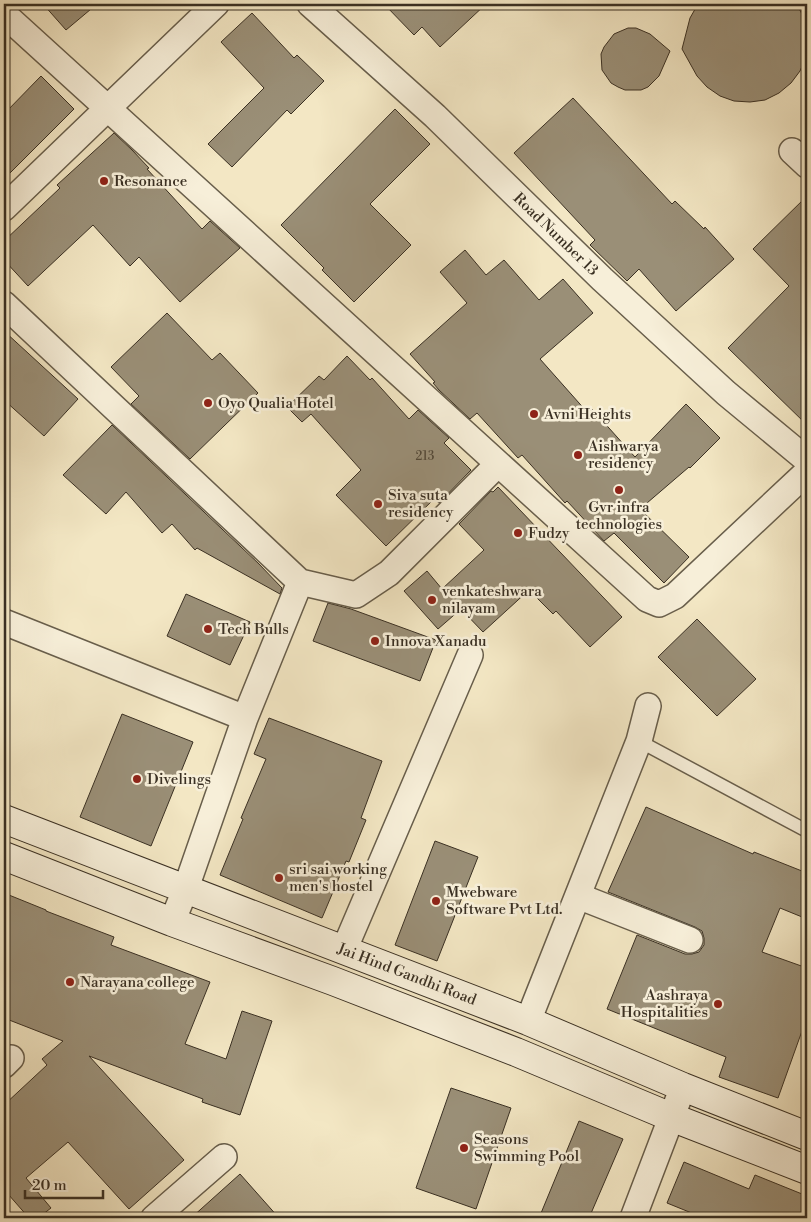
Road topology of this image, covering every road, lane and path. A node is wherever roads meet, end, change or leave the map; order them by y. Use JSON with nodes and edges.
{"nodes":[{"id":1,"x":216,"y":4,"type":"edge"},
{"id":2,"x":310,"y":4,"type":"edge"},
{"id":3,"x":4,"y":14,"type":"edge"},
{"id":4,"x":107,"y":108,"type":"junction"},
{"id":5,"x":4,"y":208,"type":"edge"},
{"id":6,"x":4,"y":304,"type":"edge"},
{"id":7,"x":807,"y":460,"type":"edge"},
{"id":8,"x":498,"y":464,"type":"junction"},
{"id":9,"x":807,"y":472,"type":"edge"},
{"id":10,"x":300,"y":582,"type":"junction"},
{"id":11,"x":4,"y":622,"type":"edge"},
{"id":12,"x":470,"y":655,"type":"dead end"},
{"id":13,"x":648,"y":706,"type":"dead end"},
{"id":14,"x":245,"y":718,"type":"junction"},
{"id":15,"x":639,"y":740,"type":"junction"},
{"id":16,"x":4,"y":819,"type":"edge"},
{"id":17,"x":807,"y":832,"type":"edge"},
{"id":18,"x":4,"y":856,"type":"edge"},
{"id":19,"x":186,"y":888,"type":"junction"},
{"id":20,"x":578,"y":896,"type":"junction"},
{"id":21,"x":172,"y":922,"type":"junction"},
{"id":22,"x":690,"y":940,"type":"dead end"},
{"id":23,"x":344,"y":950,"type":"junction"},
{"id":24,"x":528,"y":1021,"type":"junction"},
{"id":25,"x":683,"y":1087,"type":"junction"},
{"id":26,"x":671,"y":1117,"type":"junction"},
{"id":27,"x":807,"y":1136,"type":"edge"},
{"id":28,"x":224,"y":1157,"type":"dead end"},
{"id":29,"x":807,"y":1170,"type":"edge"},
{"id":30,"x":154,"y":1218,"type":"edge"},
{"id":31,"x":633,"y":1218,"type":"edge"}],
"edges":[{"from":1,"to":4,"type":"street"},
{"from":2,"to":7,"type":"street","name":"Road Number 13"},
{"from":3,"to":4,"type":"street"},
{"from":4,"to":5,"type":"street"},
{"from":4,"to":8,"type":"street"},
{"from":6,"to":10,"type":"street"},
{"from":8,"to":9,"type":"street"},
{"from":8,"to":10,"type":"street"},
{"from":10,"to":14,"type":"street"},
{"from":11,"to":14,"type":"street"},
{"from":12,"to":23,"type":"street"},
{"from":13,"to":15,"type":"street"},
{"from":14,"to":19,"type":"street"},
{"from":15,"to":17,"type":"lane"},
{"from":15,"to":20,"type":"street"},
{"from":16,"to":19,"type":"street","name":"Jai Hind Gandhi Road"},
{"from":18,"to":21,"type":"street"},
{"from":19,"to":21,"type":"street"},
{"from":19,"to":23,"type":"street","name":"Jai Hind Gandhi Road"},
{"from":20,"to":22,"type":"street"},
{"from":20,"to":24,"type":"street"},
{"from":21,"to":26,"type":"street"},
{"from":23,"to":24,"type":"street","name":"Jai Hind Gandhi Road"},
{"from":24,"to":25,"type":"street","name":"Jai Hind Gandhi Road"},
{"from":25,"to":26,"type":"street"},
{"from":25,"to":27,"type":"street","name":"Jai Hind Gandhi Road"},
{"from":26,"to":29,"type":"street"},
{"from":26,"to":31,"type":"street"},
{"from":28,"to":30,"type":"street"}]}
